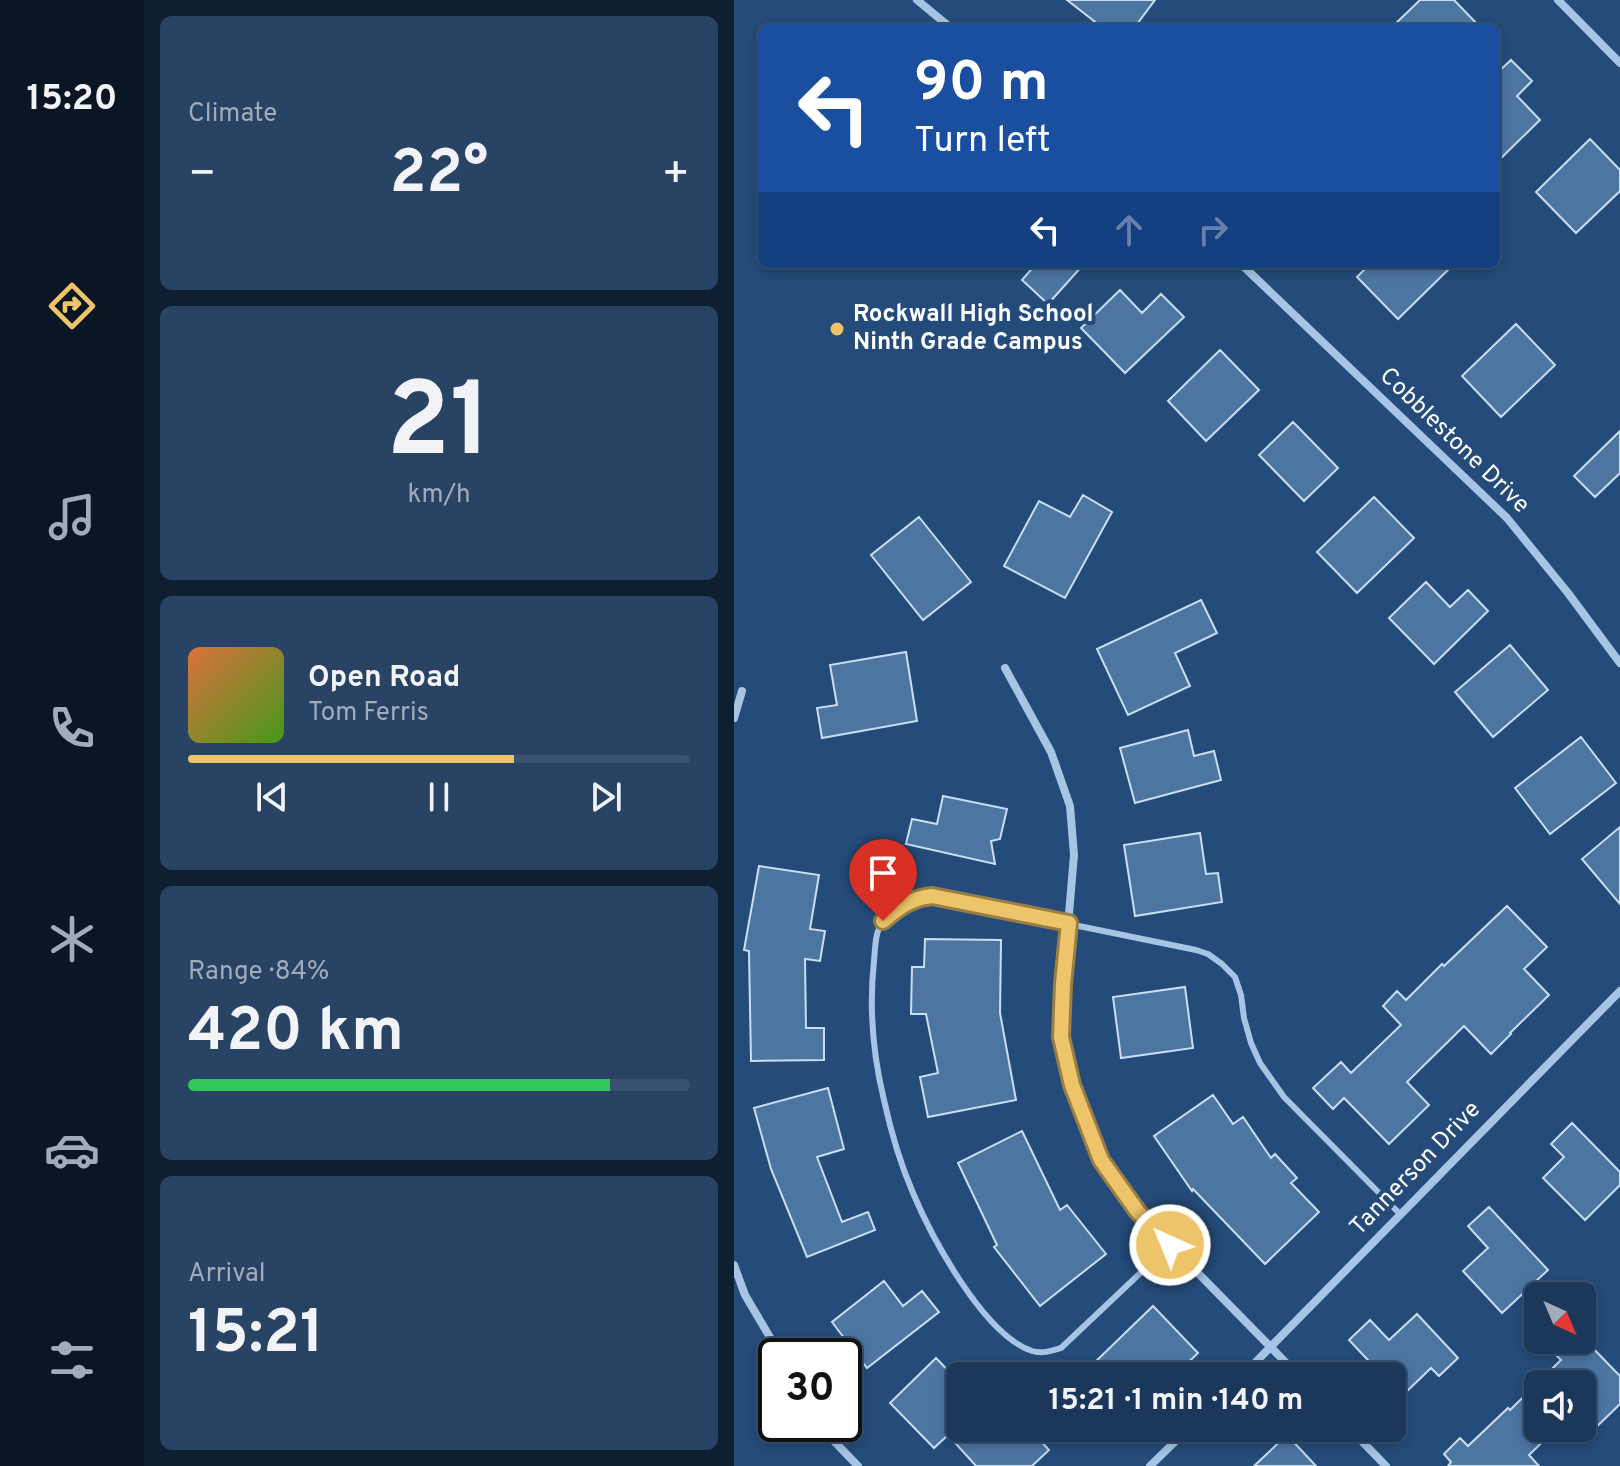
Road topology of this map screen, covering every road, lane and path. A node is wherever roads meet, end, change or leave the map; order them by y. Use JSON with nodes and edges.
{"nodes":[{"id":1,"x":917,"y":0,"type":"edge"},
{"id":2,"x":1558,"y":0,"type":"edge"},
{"id":3,"x":946,"y":24,"type":"edge"},
{"id":4,"x":1620,"y":63,"type":"edge"},
{"id":5,"x":1245,"y":268,"type":"edge"},
{"id":6,"x":1620,"y":663,"type":"edge"},
{"id":7,"x":1005,"y":668,"type":"dead end"},
{"id":8,"x":742,"y":691,"type":"dead end"},
{"id":9,"x":734,"y":718,"type":"edge"},
{"id":10,"x":1069,"y":923,"type":"junction"},
{"id":11,"x":1620,"y":991,"type":"edge"},
{"id":12,"x":1400,"y":1214,"type":"junction"},
{"id":13,"x":1170,"y":1245,"type":"junction"},
{"id":14,"x":734,"y":1265,"type":"edge"},
{"id":15,"x":770,"y":1338,"type":"edge"},
{"id":16,"x":1271,"y":1346,"type":"junction"},
{"id":17,"x":1256,"y":1362,"type":"edge"},
{"id":18,"x":1286,"y":1362,"type":"edge"},
{"id":19,"x":835,"y":1442,"type":"edge"},
{"id":20,"x":1175,"y":1442,"type":"edge"},
{"id":21,"x":1363,"y":1442,"type":"edge"},
{"id":22,"x":858,"y":1466,"type":"edge"},
{"id":23,"x":1150,"y":1466,"type":"edge"},
{"id":24,"x":1386,"y":1466,"type":"edge"}],
"edges":[{"from":1,"to":3,"type":"street"},
{"from":2,"to":4,"type":"street"},
{"from":5,"to":6,"type":"street","name":"Cobblestone Drive"},
{"from":7,"to":10,"type":"street"},
{"from":8,"to":9,"type":"street"},
{"from":10,"to":12,"type":"lane"},
{"from":10,"to":13,"type":"street"},
{"from":10,"to":13,"type":"lane"},
{"from":11,"to":12,"type":"street","name":"Tannerson Drive"},
{"from":12,"to":16,"type":"street","name":"Tannerson Drive"},
{"from":13,"to":16,"type":"street"},
{"from":14,"to":15,"type":"street"},
{"from":16,"to":17,"type":"street","name":"Tannerson Drive"},
{"from":16,"to":18,"type":"street"},
{"from":19,"to":22,"type":"street"},
{"from":20,"to":23,"type":"street"},
{"from":21,"to":24,"type":"street"}]}
